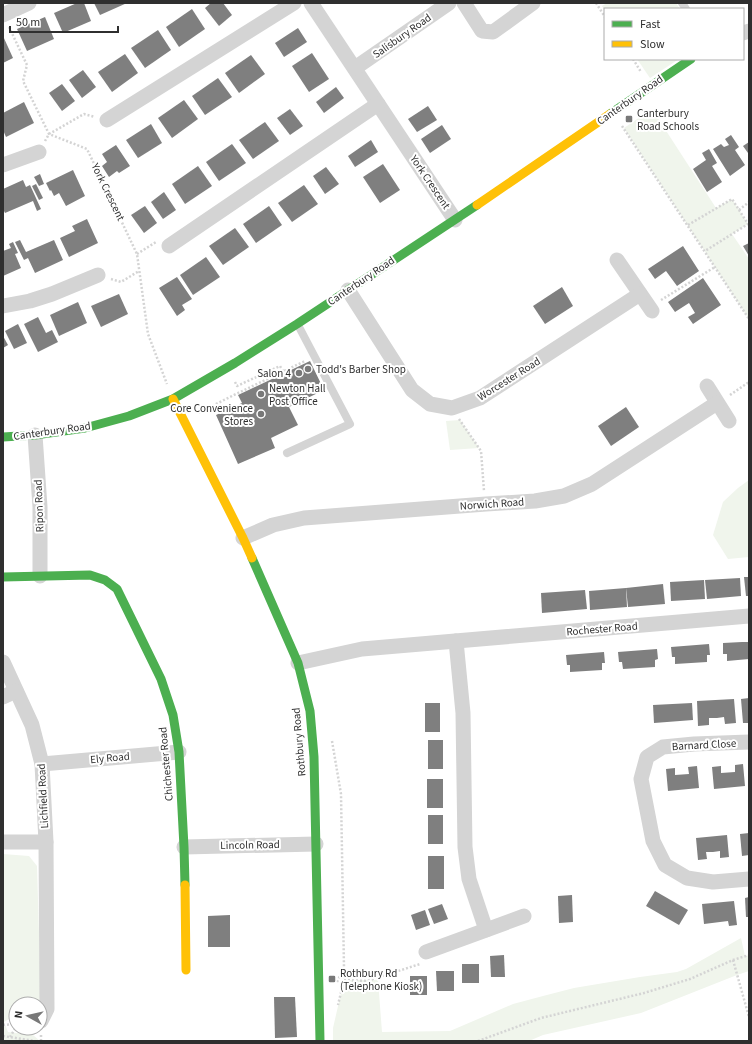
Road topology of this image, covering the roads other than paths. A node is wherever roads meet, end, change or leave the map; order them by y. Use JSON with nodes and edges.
{"nodes":[{"id":1,"x":29,"y":3,"type":"edge"},
{"id":2,"x":294,"y":3,"type":"edge"},
{"id":3,"x":311,"y":3,"type":"edge"},
{"id":4,"x":449,"y":3,"type":"edge"},
{"id":5,"x":464,"y":3,"type":"edge"},
{"id":6,"x":534,"y":3,"type":"edge"},
{"id":7,"x":3,"y":15,"type":"edge"},
{"id":8,"x":689,"y":60,"type":"edge"},
{"id":9,"x":354,"y":68,"type":"junction"},
{"id":10,"x":378,"y":104,"type":"junction"},
{"id":11,"x":106,"y":120,"type":"road end"},
{"id":12,"x":39,"y":152,"type":"road end"},
{"id":13,"x":3,"y":165,"type":"edge"},
{"id":14,"x":455,"y":220,"type":"junction"},
{"id":15,"x":169,"y":246,"type":"road end"},
{"id":16,"x":618,"y":260,"type":"dead end"},
{"id":17,"x":98,"y":275,"type":"road end"},
{"id":18,"x":348,"y":290,"type":"junction"},
{"id":19,"x":640,"y":294,"type":"junction"},
{"id":20,"x":3,"y":306,"type":"edge"},
{"id":21,"x":650,"y":310,"type":"road end"},
{"id":22,"x":297,"y":324,"type":"junction"},
{"id":23,"x":707,"y":386,"type":"dead end"},
{"id":24,"x":173,"y":399,"type":"junction"},
{"id":25,"x":717,"y":403,"type":"junction"},
{"id":26,"x":729,"y":420,"type":"dead end"},
{"id":27,"x":35,"y":435,"type":"junction"},
{"id":28,"x":3,"y":437,"type":"edge"},
{"id":29,"x":287,"y":453,"type":"dead end"},
{"id":30,"x":243,"y":538,"type":"junction"},
{"id":31,"x":40,"y":576,"type":"junction"},
{"id":32,"x":3,"y":577,"type":"edge"},
{"id":33,"x":749,"y":616,"type":"edge"},
{"id":34,"x":456,"y":641,"type":"junction"},
{"id":35,"x":3,"y":662,"type":"edge"},
{"id":36,"x":298,"y":663,"type":"junction"},
{"id":37,"x":10,"y":694,"type":"edge"},
{"id":38,"x":749,"y":742,"type":"edge"},
{"id":39,"x":179,"y":752,"type":"junction"},
{"id":40,"x":42,"y":764,"type":"junction"},
{"id":41,"x":3,"y":842,"type":"edge"},
{"id":42,"x":46,"y":842,"type":"junction"},
{"id":43,"x":316,"y":844,"type":"junction"},
{"id":44,"x":184,"y":847,"type":"junction"},
{"id":45,"x":749,"y":879,"type":"edge"},
{"id":46,"x":524,"y":916,"type":"dead end"},
{"id":47,"x":486,"y":930,"type":"junction"},
{"id":48,"x":426,"y":952,"type":"road end"},
{"id":49,"x":186,"y":970,"type":"dead end"},
{"id":50,"x":47,"y":996,"type":"edge"},
{"id":51,"x":320,"y":1041,"type":"edge"}],
"edges":[{"from":1,"to":7,"type":"street"},
{"from":2,"to":11,"type":"street"},
{"from":3,"to":9,"type":"street","name":"York Crescent"},
{"from":4,"to":9,"type":"street","name":"Salisbury Road"},
{"from":5,"to":6,"type":"street"},
{"from":8,"to":14,"type":"street","name":"Canterbury Road"},
{"from":9,"to":10,"type":"street","name":"York Crescent"},
{"from":10,"to":14,"type":"street","name":"York Crescent"},
{"from":10,"to":15,"type":"street"},
{"from":12,"to":13,"type":"street"},
{"from":14,"to":18,"type":"street","name":"Canterbury Road"},
{"from":16,"to":19,"type":"street"},
{"from":17,"to":20,"type":"street"},
{"from":18,"to":19,"type":"street","name":"Worcester Road"},
{"from":18,"to":22,"type":"street","name":"Canterbury Road"},
{"from":19,"to":21,"type":"street"},
{"from":22,"to":24,"type":"street","name":"Canterbury Road"},
{"from":22,"to":29,"type":"lane"},
{"from":23,"to":25,"type":"street"},
{"from":24,"to":27,"type":"street","name":"Canterbury Road"},
{"from":24,"to":30,"type":"street","name":"Rothbury Road"},
{"from":25,"to":26,"type":"street"},
{"from":25,"to":30,"type":"street","name":"Norwich Road"},
{"from":27,"to":28,"type":"street","name":"Canterbury Road"},
{"from":27,"to":31,"type":"street","name":"Ripon Road"},
{"from":30,"to":36,"type":"street","name":"Rothbury Road"},
{"from":31,"to":32,"type":"street","name":"Chichester Road"},
{"from":31,"to":39,"type":"street","name":"Chichester Road"},
{"from":33,"to":34,"type":"street","name":"Rochester Road"},
{"from":34,"to":36,"type":"street","name":"Rochester Road"},
{"from":34,"to":47,"type":"street"},
{"from":35,"to":37,"type":"street","name":"Lichfield Road"},
{"from":36,"to":43,"type":"street","name":"Rothbury Road"},
{"from":37,"to":40,"type":"street","name":"Lichfield Road"},
{"from":38,"to":45,"type":"street","name":"Barnard Close"},
{"from":39,"to":40,"type":"street","name":"Ely Road"},
{"from":39,"to":44,"type":"street","name":"Chichester Road"},
{"from":40,"to":42,"type":"street","name":"Lichfield Road"},
{"from":41,"to":42,"type":"street","name":"Lichfield Road"},
{"from":42,"to":50,"type":"street","name":"Lichfield Road"},
{"from":43,"to":44,"type":"street","name":"Lincoln Road"},
{"from":43,"to":51,"type":"street","name":"Rothbury Road"},
{"from":44,"to":49,"type":"street","name":"Chichester Road"},
{"from":46,"to":47,"type":"street"},
{"from":47,"to":48,"type":"street"}]}
